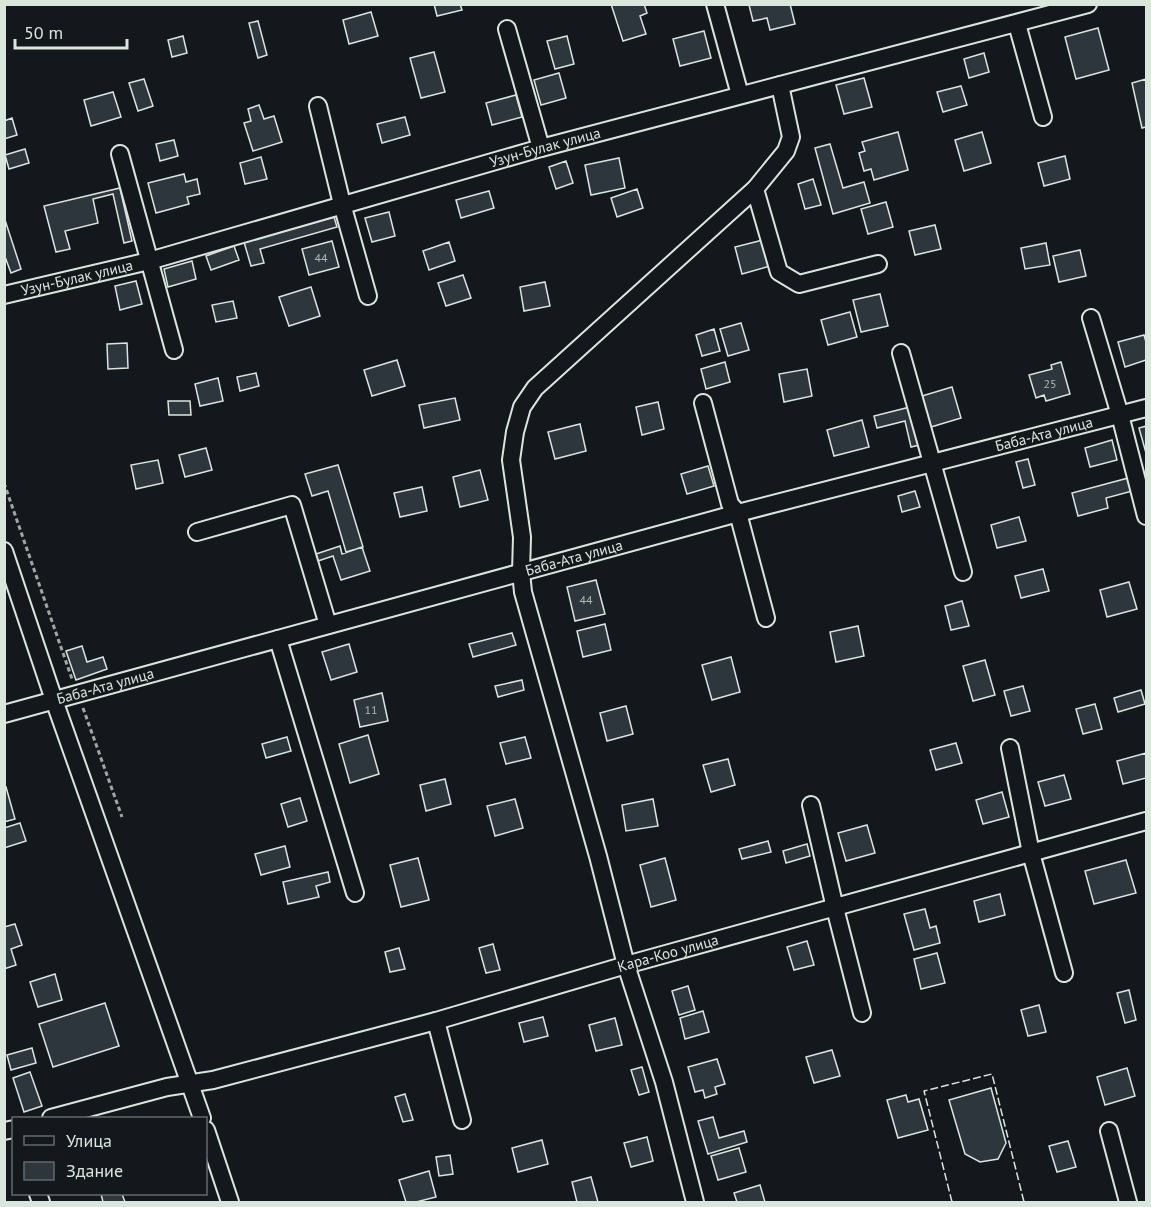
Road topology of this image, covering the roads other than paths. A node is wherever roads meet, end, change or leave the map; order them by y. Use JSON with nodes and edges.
{"nodes":[{"id":1,"x":715,"y":4,"type":"edge"},
{"id":2,"x":1089,"y":4,"type":"edge"},
{"id":3,"x":1017,"y":24,"type":"junction"},
{"id":4,"x":507,"y":29,"type":"dead end"},
{"id":5,"x":780,"y":85,"type":"junction"},
{"id":6,"x":740,"y":95,"type":"junction"},
{"id":7,"x":318,"y":106,"type":"dead end"},
{"id":8,"x":1043,"y":117,"type":"dead end"},
{"id":9,"x":541,"y":148,"type":"junction"},
{"id":10,"x":120,"y":154,"type":"dead end"},
{"id":11,"x":755,"y":189,"type":"junction"},
{"id":12,"x":342,"y":204,"type":"junction"},
{"id":13,"x":150,"y":261,"type":"junction"},
{"id":14,"x":878,"y":264,"type":"dead end"},
{"id":15,"x":4,"y":295,"type":"edge"},
{"id":16,"x":368,"y":296,"type":"dead end"},
{"id":17,"x":1091,"y":318,"type":"dead end"},
{"id":18,"x":174,"y":350,"type":"dead end"},
{"id":19,"x":901,"y":353,"type":"dead end"},
{"id":20,"x":703,"y":403,"type":"dead end"},
{"id":21,"x":1146,"y":408,"type":"edge"},
{"id":22,"x":1120,"y":415,"type":"junction"},
{"id":23,"x":931,"y":463,"type":"junction"},
{"id":24,"x":738,"y":513,"type":"junction"},
{"id":25,"x":1146,"y":516,"type":"edge"},
{"id":26,"x":197,"y":532,"type":"dead end"},
{"id":27,"x":4,"y":551,"type":"edge"},
{"id":28,"x":521,"y":572,"type":"junction"},
{"id":29,"x":963,"y":572,"type":"dead end"},
{"id":30,"x":766,"y":618,"type":"dead end"},
{"id":31,"x":328,"y":625,"type":"junction"},
{"id":32,"x":278,"y":639,"type":"junction"},
{"id":33,"x":54,"y":700,"type":"junction"},
{"id":34,"x":4,"y":714,"type":"edge"},
{"id":35,"x":1010,"y":748,"type":"dead end"},
{"id":36,"x":811,"y":805,"type":"dead end"},
{"id":37,"x":1146,"y":821,"type":"edge"},
{"id":38,"x":1031,"y":853,"type":"junction"},
{"id":39,"x":355,"y":893,"type":"dead end"},
{"id":40,"x":835,"y":908,"type":"junction"},
{"id":41,"x":626,"y":966,"type":"junction"},
{"id":42,"x":1064,"y":972,"type":"dead end"},
{"id":43,"x":862,"y":1013,"type":"dead end"},
{"id":44,"x":436,"y":1021,"type":"junction"},
{"id":45,"x":190,"y":1084,"type":"junction"},
{"id":46,"x":58,"y":1117,"type":"edge"},
{"id":47,"x":200,"y":1117,"type":"edge"},
{"id":48,"x":462,"y":1119,"type":"dead end"},
{"id":49,"x":1109,"y":1131,"type":"dead end"},
{"id":50,"x":207,"y":1133,"type":"edge"},
{"id":51,"x":230,"y":1203,"type":"edge"},
{"id":52,"x":695,"y":1203,"type":"edge"},
{"id":53,"x":1128,"y":1203,"type":"edge"}],
"edges":[{"from":1,"to":6,"type":"street"},
{"from":2,"to":3,"type":"street","name":"Узун-Булак улица"},
{"from":3,"to":5,"type":"street","name":"Узун-Булак улица"},
{"from":3,"to":8,"type":"street"},
{"from":4,"to":9,"type":"street"},
{"from":5,"to":6,"type":"street","name":"Узун-Булак улица"},
{"from":5,"to":11,"type":"street"},
{"from":6,"to":9,"type":"street","name":"Узун-Булак улица"},
{"from":7,"to":12,"type":"street"},
{"from":9,"to":12,"type":"street","name":"Узун-Булак улица"},
{"from":10,"to":13,"type":"street"},
{"from":11,"to":14,"type":"street"},
{"from":11,"to":28,"type":"street"},
{"from":12,"to":13,"type":"street","name":"Узун-Булак улица"},
{"from":12,"to":16,"type":"street"},
{"from":13,"to":15,"type":"street","name":"Узун-Булак улица"},
{"from":13,"to":18,"type":"street"},
{"from":17,"to":22,"type":"street"},
{"from":19,"to":23,"type":"street"},
{"from":20,"to":24,"type":"street"},
{"from":21,"to":22,"type":"street","name":"Баба-Ата улица"},
{"from":22,"to":23,"type":"street","name":"Баба-Ата улица"},
{"from":22,"to":25,"type":"street"},
{"from":23,"to":24,"type":"street","name":"Баба-Ата улица"},
{"from":23,"to":29,"type":"street"},
{"from":24,"to":28,"type":"street","name":"Баба-Ата улица"},
{"from":24,"to":30,"type":"street"},
{"from":26,"to":31,"type":"street"},
{"from":27,"to":33,"type":"street"},
{"from":28,"to":31,"type":"street","name":"Баба-Ата улица"},
{"from":28,"to":41,"type":"street"},
{"from":31,"to":32,"type":"street","name":"Баба-Ата улица"},
{"from":32,"to":33,"type":"street","name":"Баба-Ата улица"},
{"from":32,"to":39,"type":"street"},
{"from":33,"to":34,"type":"street","name":"Баба-Ата улица"},
{"from":33,"to":45,"type":"street"},
{"from":35,"to":38,"type":"street"},
{"from":36,"to":40,"type":"street"},
{"from":37,"to":38,"type":"street","name":"Кара-Коо улица"},
{"from":38,"to":40,"type":"street","name":"Кара-Коо улица"},
{"from":38,"to":42,"type":"street"},
{"from":40,"to":41,"type":"street","name":"Кара-Коо улица"},
{"from":40,"to":43,"type":"street"},
{"from":41,"to":44,"type":"street","name":"Кара-Коо улица"},
{"from":41,"to":52,"type":"street"},
{"from":44,"to":45,"type":"street","name":"Кара-Коо улица"},
{"from":44,"to":48,"type":"street"},
{"from":45,"to":46,"type":"street","name":"Кара-Коо улица"},
{"from":45,"to":47,"type":"street"},
{"from":49,"to":53,"type":"street"},
{"from":50,"to":51,"type":"street"}]}
